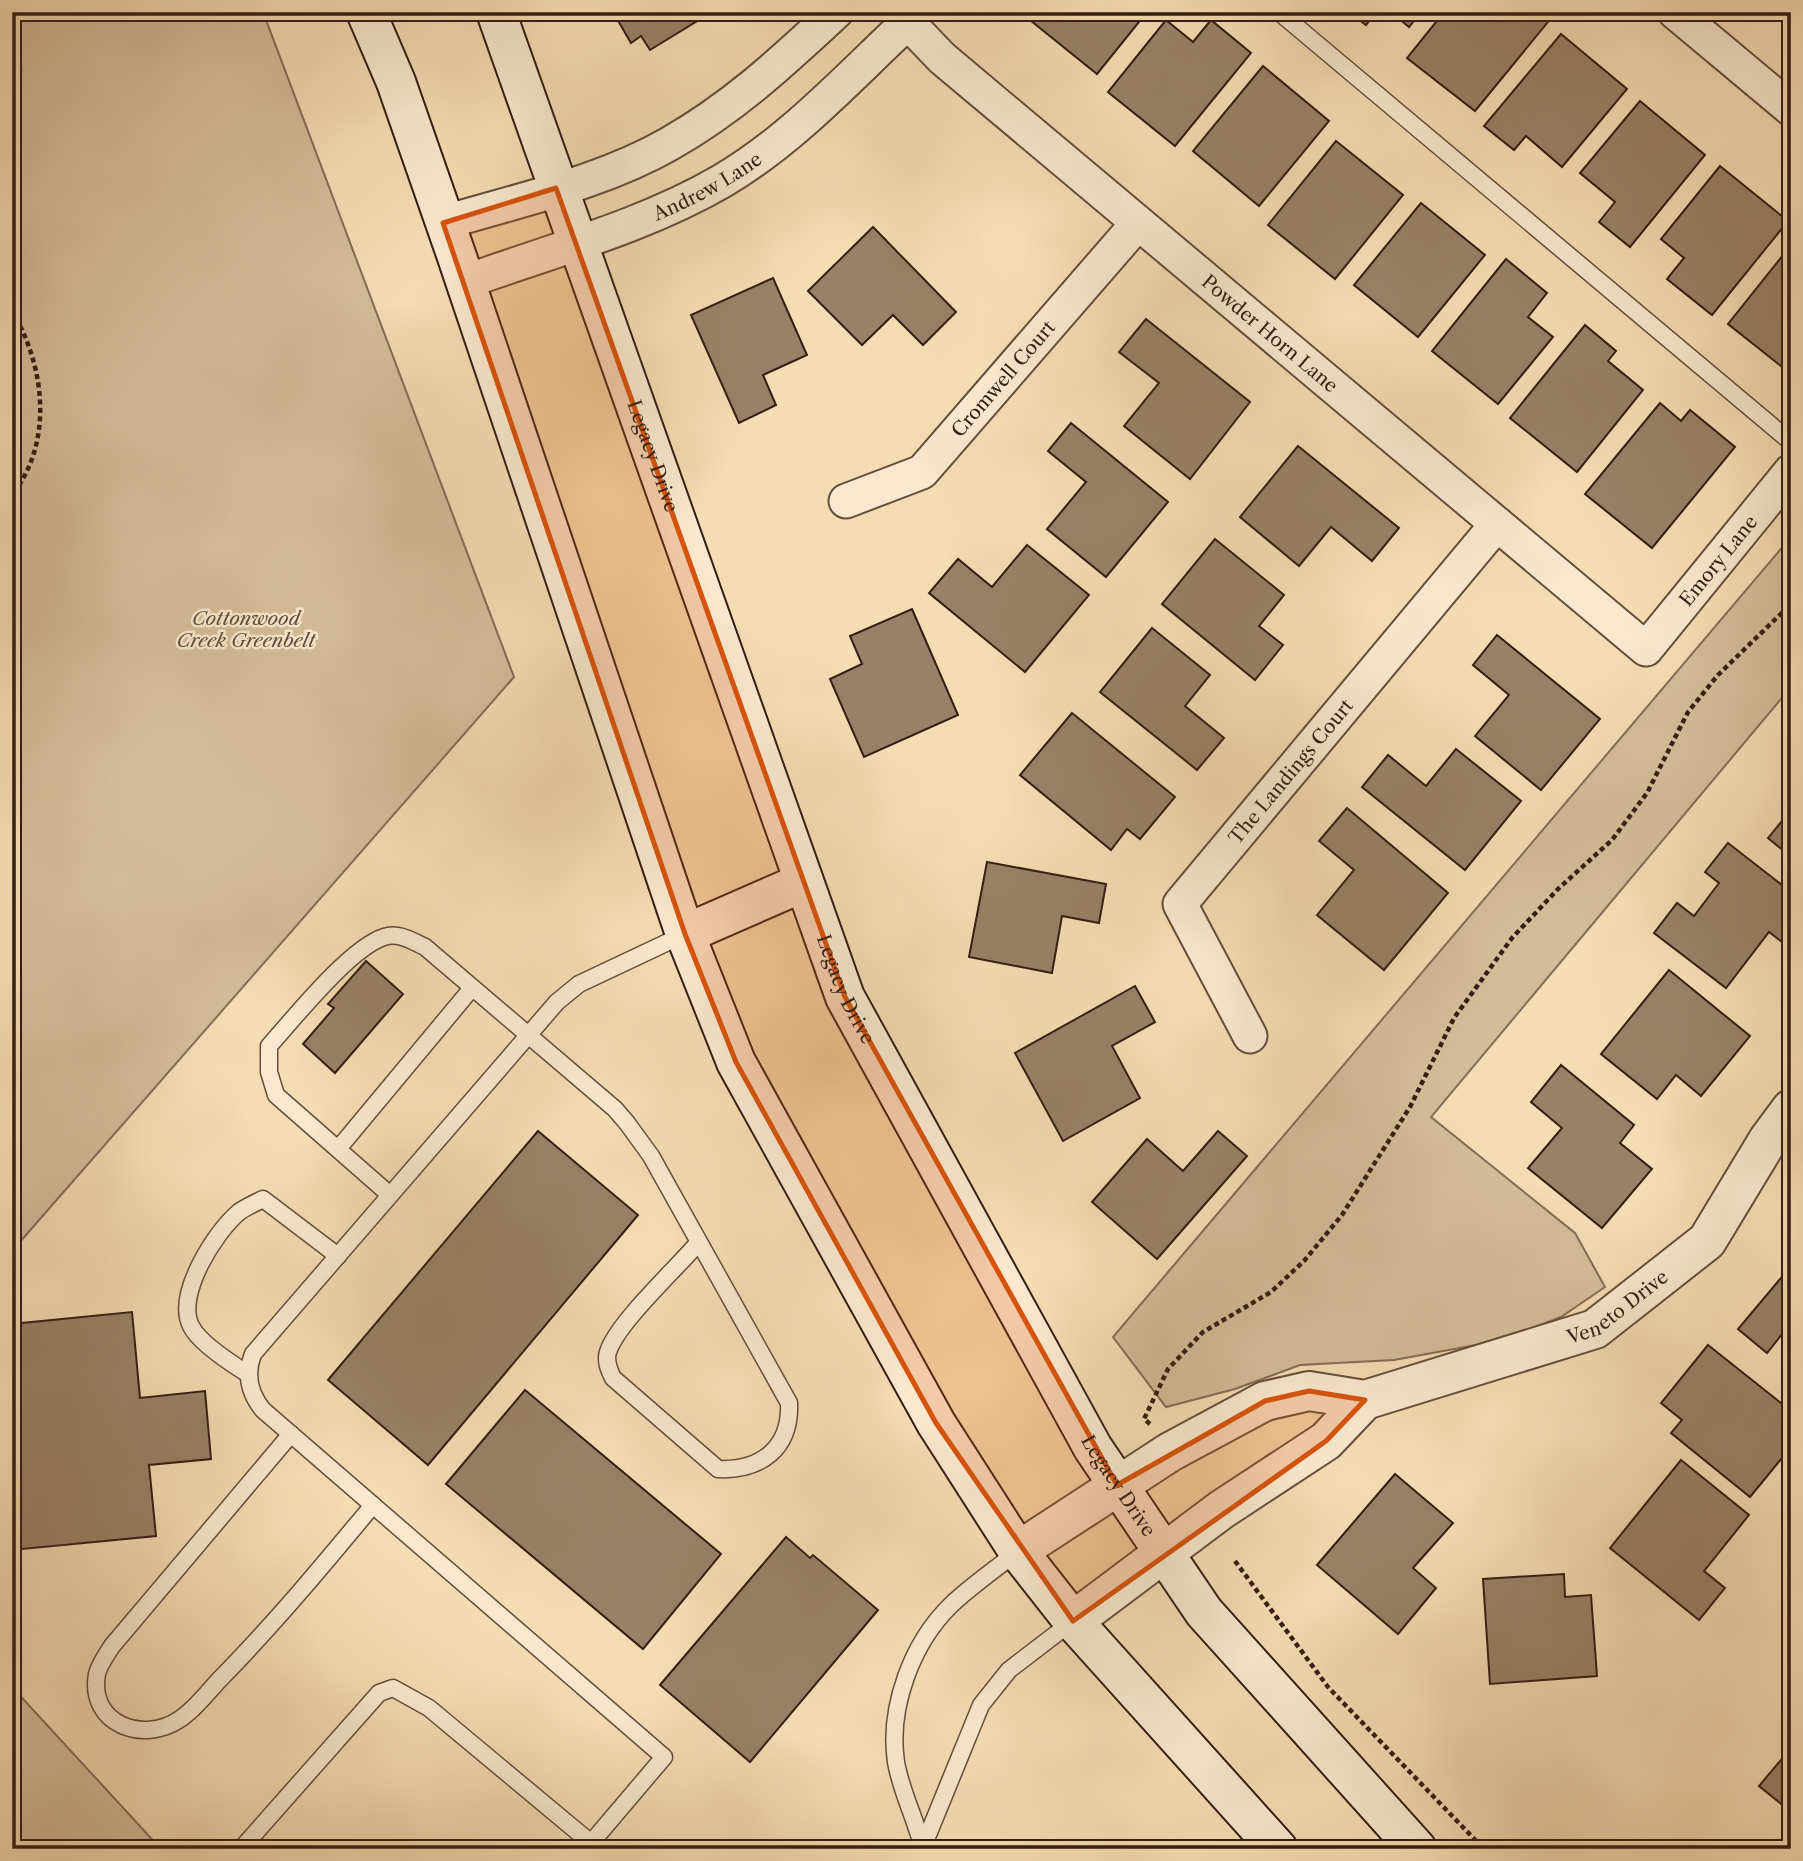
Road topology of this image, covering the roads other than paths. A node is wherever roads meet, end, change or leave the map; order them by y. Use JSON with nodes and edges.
{"nodes":[{"id":1,"x":366,"y":12,"type":"edge"},
{"id":2,"x":496,"y":12,"type":"edge"},
{"id":3,"x":836,"y":12,"type":"edge"},
{"id":4,"x":1279,"y":12,"type":"edge"},
{"id":5,"x":1675,"y":12,"type":"edge"},
{"id":6,"x":903,"y":17,"type":"edge"},
{"id":7,"x":1791,"y":109,"type":"edge"},
{"id":8,"x":556,"y":188,"type":"junction"},
{"id":9,"x":443,"y":223,"type":"junction"},
{"id":10,"x":1138,"y":223,"type":"junction"},
{"id":11,"x":575,"y":242,"type":"junction"},
{"id":12,"x":465,"y":282,"type":"junction"},
{"id":13,"x":1791,"y":442,"type":"edge"},
{"id":14,"x":1791,"y":471,"type":"edge"},
{"id":15,"x":846,"y":501,"type":"dead end"},
{"id":16,"x":1496,"y":524,"type":"junction"},
{"id":17,"x":1646,"y":649,"type":"joint"},
{"id":18,"x":804,"y":883,"type":"junction"},
{"id":19,"x":685,"y":934,"type":"junction"},
{"id":20,"x":472,"y":988,"type":"junction"},
{"id":21,"x":528,"y":1036,"type":"junction"},
{"id":22,"x":1250,"y":1037,"type":"dead end"},
{"id":23,"x":1791,"y":1109,"type":"edge"},
{"id":24,"x":338,"y":1149,"type":"junction"},
{"id":25,"x":390,"y":1195,"type":"junction"},
{"id":26,"x":699,"y":1242,"type":"junction"},
{"id":27,"x":338,"y":1256,"type":"junction"},
{"id":28,"x":248,"y":1374,"type":"junction"},
{"id":29,"x":1365,"y":1400,"type":"junction"},
{"id":30,"x":291,"y":1434,"type":"junction"},
{"id":31,"x":1117,"y":1485,"type":"junction"},
{"id":32,"x":373,"y":1505,"type":"junction"},
{"id":33,"x":1018,"y":1551,"type":"junction"},
{"id":34,"x":1163,"y":1554,"type":"junction"},
{"id":35,"x":1073,"y":1620,"type":"junction"},
{"id":36,"x":594,"y":1846,"type":"edge"},
{"id":37,"x":923,"y":1848,"type":"edge"},
{"id":38,"x":241,"y":1849,"type":"edge"},
{"id":39,"x":1278,"y":1849,"type":"edge"},
{"id":40,"x":1417,"y":1849,"type":"edge"}],
"edges":[{"from":1,"to":9,"type":"main road"},
{"from":2,"to":8,"type":"main road","name":"Legacy Drive"},
{"from":3,"to":8,"type":"street"},
{"from":4,"to":13,"type":"lane"},
{"from":5,"to":7,"type":"street"},
{"from":6,"to":10,"type":"street","name":"Powder Horn Lane"},
{"from":6,"to":11,"type":"street","name":"Andrew Lane"},
{"from":8,"to":9,"type":"street"},
{"from":8,"to":11,"type":"main road","name":"Legacy Drive"},
{"from":9,"to":12,"type":"main road"},
{"from":10,"to":15,"type":"street","name":"Cromwell Court"},
{"from":10,"to":16,"type":"street","name":"Powder Horn Lane"},
{"from":11,"to":12,"type":"street","name":"Andrew Lane"},
{"from":11,"to":18,"type":"main road","name":"Legacy Drive"},
{"from":12,"to":19,"type":"main road"},
{"from":14,"to":17,"type":"street","name":"Emory Lane"},
{"from":16,"to":17,"type":"street","name":"Powder Horn Lane"},
{"from":16,"to":22,"type":"street","name":"The Landings Court"},
{"from":18,"to":19,"type":"main road"},
{"from":18,"to":31,"type":"main road","name":"Legacy Drive"},
{"from":19,"to":21,"type":"lane"},
{"from":19,"to":33,"type":"main road"},
{"from":20,"to":21,"type":"lane"},
{"from":20,"to":24,"type":"lane"},
{"from":20,"to":24,"type":"lane"},
{"from":21,"to":25,"type":"lane"},
{"from":21,"to":26,"type":"lane"},
{"from":23,"to":29,"type":"main road","name":"Veneto Drive"},
{"from":24,"to":25,"type":"lane"},
{"from":25,"to":27,"type":"lane"},
{"from":26,"to":26,"type":"lane"},
{"from":27,"to":28,"type":"lane"},
{"from":27,"to":28,"type":"lane"},
{"from":28,"to":30,"type":"lane"},
{"from":29,"to":31,"type":"main road","name":"Veneto Drive"},
{"from":29,"to":34,"type":"main road","name":"Veneto Drive"},
{"from":30,"to":32,"type":"lane"},
{"from":30,"to":32,"type":"lane"},
{"from":31,"to":33,"type":"main road","name":"Veneto Drive"},
{"from":31,"to":34,"type":"main road","name":"Legacy Drive"},
{"from":32,"to":36,"type":"lane"},
{"from":33,"to":35,"type":"main road"},
{"from":33,"to":37,"type":"lane"},
{"from":34,"to":35,"type":"main road","name":"Veneto Drive"},
{"from":34,"to":40,"type":"main road","name":"Legacy Drive"},
{"from":35,"to":37,"type":"lane"},
{"from":35,"to":39,"type":"main road"},
{"from":36,"to":38,"type":"lane"}]}
